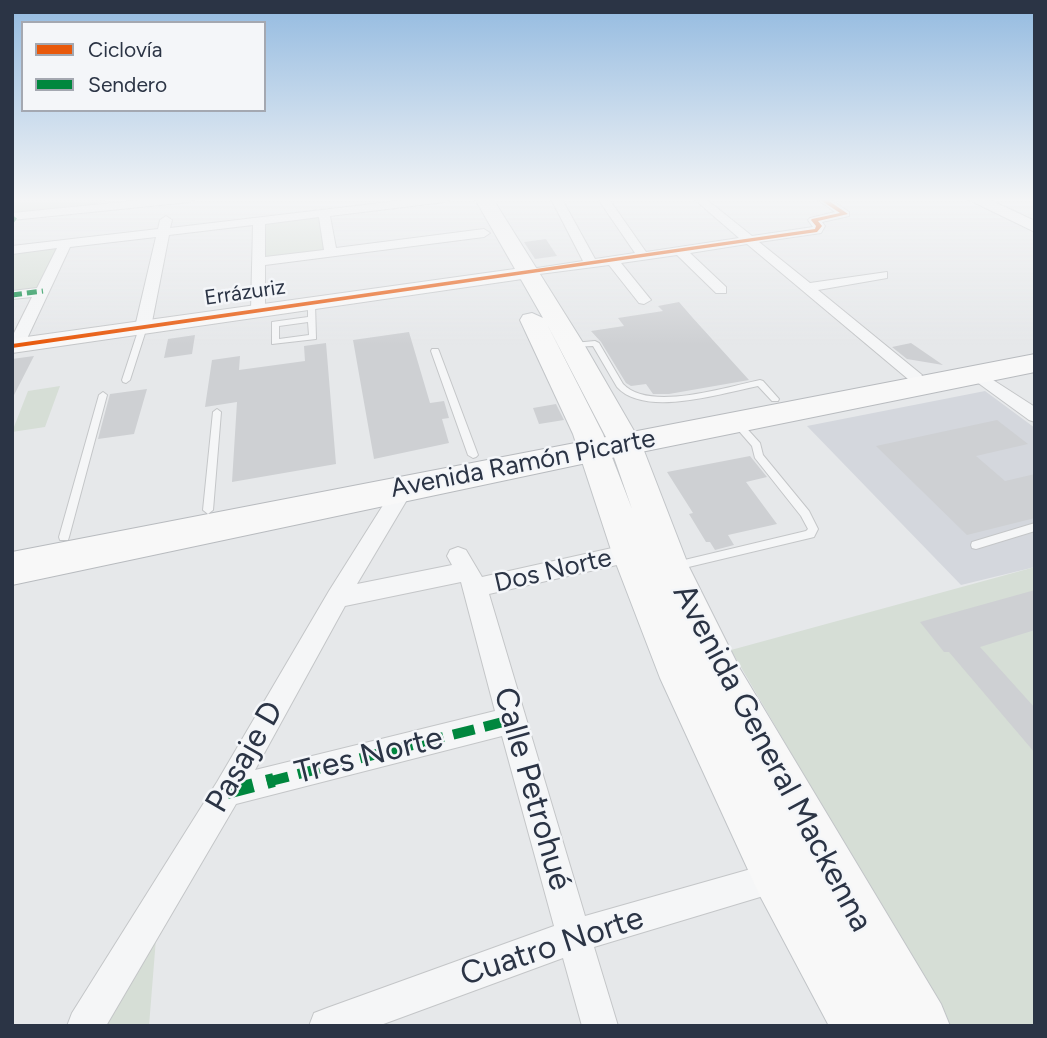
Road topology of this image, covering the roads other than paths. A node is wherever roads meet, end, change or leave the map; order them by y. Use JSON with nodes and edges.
{"nodes":[{"id":1,"x":35,"y":247,"type":"edge"},
{"id":2,"x":63,"y":247,"type":"edge"},
{"id":3,"x":160,"y":247,"type":"edge"},
{"id":4,"x":260,"y":247,"type":"edge"},
{"id":5,"x":330,"y":247,"type":"edge"},
{"id":6,"x":354,"y":247,"type":"edge"},
{"id":7,"x":495,"y":247,"type":"edge"},
{"id":8,"x":583,"y":247,"type":"edge"},
{"id":9,"x":637,"y":247,"type":"edge"},
{"id":10,"x":698,"y":247,"type":"edge"},
{"id":11,"x":759,"y":247,"type":"edge"},
{"id":12,"x":12,"y":250,"type":"edge"},
{"id":13,"x":680,"y":250,"type":"junction"},
{"id":14,"x":331,"y":253,"type":"junction"},
{"id":15,"x":643,"y":256,"type":"junction"},
{"id":16,"x":612,"y":260,"type":"junction"},
{"id":17,"x":260,"y":262,"type":"junction"},
{"id":18,"x":592,"y":263,"type":"junction"},
{"id":19,"x":519,"y":274,"type":"junction"},
{"id":20,"x":882,"y":275,"type":"dead end"},
{"id":21,"x":810,"y":287,"type":"junction"},
{"id":22,"x":721,"y":290,"type":"dead end"},
{"id":23,"x":43,"y":291,"type":"junction"},
{"id":24,"x":12,"y":295,"type":"edge"},
{"id":25,"x":644,"y":300,"type":"dead end"},
{"id":26,"x":258,"y":310,"type":"junction"},
{"id":27,"x":312,"y":311,"type":"junction"},
{"id":28,"x":143,"y":327,"type":"junction"},
{"id":29,"x":536,"y":327,"type":"junction"},
{"id":30,"x":567,"y":338,"type":"junction"},
{"id":31,"x":14,"y":345,"type":"edge"},
{"id":32,"x":435,"y":351,"type":"dead end"},
{"id":33,"x":1028,"y":359,"type":"edge"},
{"id":34,"x":976,"y":374,"type":"junction"},
{"id":35,"x":914,"y":375,"type":"junction"},
{"id":36,"x":126,"y":380,"type":"dead end"},
{"id":37,"x":103,"y":395,"type":"dead end"},
{"id":38,"x":775,"y":399,"type":"junction"},
{"id":39,"x":217,"y":412,"type":"dead end"},
{"id":40,"x":1035,"y":416,"type":"edge"},
{"id":41,"x":737,"y":423,"type":"junction"},
{"id":42,"x":603,"y":439,"type":"junction"},
{"id":43,"x":473,"y":455,"type":"junction"},
{"id":44,"x":404,"y":488,"type":"junction"},
{"id":45,"x":208,"y":510,"type":"junction"},
{"id":46,"x":1035,"y":527,"type":"edge"},
{"id":47,"x":64,"y":537,"type":"junction"},
{"id":48,"x":976,"y":545,"type":"dead end"},
{"id":49,"x":12,"y":547,"type":"edge"},
{"id":50,"x":650,"y":560,"type":"junction"},
{"id":51,"x":12,"y":569,"type":"edge"},
{"id":52,"x":466,"y":572,"type":"junction"},
{"id":53,"x":337,"y":598,"type":"junction"},
{"id":54,"x":511,"y":720,"type":"junction"},
{"id":55,"x":227,"y":792,"type":"junction"},
{"id":56,"x":779,"y":877,"type":"junction"},
{"id":57,"x":575,"y":936,"type":"junction"},
{"id":58,"x":85,"y":1026,"type":"edge"},
{"id":59,"x":327,"y":1026,"type":"edge"},
{"id":60,"x":600,"y":1026,"type":"edge"},
{"id":61,"x":862,"y":1026,"type":"edge"},
{"id":62,"x":919,"y":1026,"type":"edge"}],
"edges":[{"from":1,"to":12,"type":"street"},
{"from":2,"to":23,"type":"street"},
{"from":3,"to":28,"type":"street"},
{"from":4,"to":17,"type":"street"},
{"from":5,"to":14,"type":"street"},
{"from":6,"to":14,"type":"street"},
{"from":7,"to":19,"type":"main road"},
{"from":8,"to":18,"type":"street"},
{"from":9,"to":15,"type":"street"},
{"from":10,"to":13,"type":"street","name":"Errázuriz"},
{"from":11,"to":21,"type":"street"},
{"from":13,"to":15,"type":"street","name":"Errázuriz"},
{"from":13,"to":22,"type":"street"},
{"from":14,"to":17,"type":"street"},
{"from":15,"to":16,"type":"street","name":"Errázuriz"},
{"from":16,"to":18,"type":"street","name":"Errázuriz"},
{"from":16,"to":25,"type":"street"},
{"from":17,"to":26,"type":"street"},
{"from":18,"to":19,"type":"street","name":"Errázuriz"},
{"from":19,"to":27,"type":"street","name":"Errázuriz"},
{"from":19,"to":29,"type":"main road"},
{"from":19,"to":30,"type":"main road"},
{"from":20,"to":21,"type":"street"},
{"from":21,"to":35,"type":"street"},
{"from":23,"to":24,"type":"street"},
{"from":23,"to":31,"type":"street"},
{"from":26,"to":27,"type":"street","name":"Errázuriz"},
{"from":26,"to":28,"type":"street","name":"Errázuriz"},
{"from":27,"to":27,"type":"lane"},
{"from":28,"to":31,"type":"street","name":"Errázuriz"},
{"from":28,"to":36,"type":"lane"},
{"from":29,"to":30,"type":"main road"},
{"from":29,"to":42,"type":"main road"},
{"from":30,"to":38,"type":"lane"},
{"from":30,"to":42,"type":"main road"},
{"from":32,"to":43,"type":"lane"},
{"from":33,"to":34,"type":"highway","name":"Avenida Ramón Picarte"},
{"from":33,"to":35,"type":"highway","name":"Avenida Ramón Picarte"},
{"from":34,"to":40,"type":"street"},
{"from":34,"to":41,"type":"highway","name":"Avenida Ramón Picarte"},
{"from":35,"to":38,"type":"highway","name":"Avenida Ramón Picarte"},
{"from":37,"to":47,"type":"lane"},
{"from":38,"to":42,"type":"highway","name":"Avenida Ramón Picarte"},
{"from":39,"to":45,"type":"lane"},
{"from":41,"to":42,"type":"highway","name":"Avenida Ramón Picarte"},
{"from":41,"to":50,"type":"lane"},
{"from":42,"to":43,"type":"highway","name":"Avenida Ramón Picarte"},
{"from":42,"to":44,"type":"highway","name":"Avenida Ramón Picarte"},
{"from":42,"to":50,"type":"main road","name":"Avenida General Mackenna"},
{"from":43,"to":45,"type":"highway","name":"Avenida Ramón Picarte"},
{"from":44,"to":51,"type":"highway","name":"Avenida Ramón Picarte"},
{"from":44,"to":53,"type":"street","name":"Pasaje D"},
{"from":45,"to":47,"type":"highway","name":"Avenida Ramón Picarte"},
{"from":46,"to":48,"type":"lane"},
{"from":47,"to":49,"type":"highway","name":"Avenida Ramón Picarte"},
{"from":50,"to":52,"type":"street","name":"Dos Norte"},
{"from":50,"to":56,"type":"main road","name":"Avenida General Mackenna"},
{"from":50,"to":62,"type":"main road","name":"Avenida General Mackenna"},
{"from":52,"to":53,"type":"street","name":"Dos Norte"},
{"from":52,"to":54,"type":"street","name":"Calle Petrohué"},
{"from":53,"to":55,"type":"street","name":"Pasaje D"},
{"from":54,"to":55,"type":"street","name":"Tres Norte"},
{"from":54,"to":57,"type":"street","name":"Calle Petrohué"},
{"from":55,"to":58,"type":"street","name":"Pasaje D"},
{"from":56,"to":57,"type":"street","name":"Cuatro Norte"},
{"from":56,"to":61,"type":"main road","name":"Avenida General Mackenna"},
{"from":57,"to":59,"type":"street","name":"Cuatro Norte"},
{"from":57,"to":60,"type":"street","name":"Calle Petrohué"}]}
